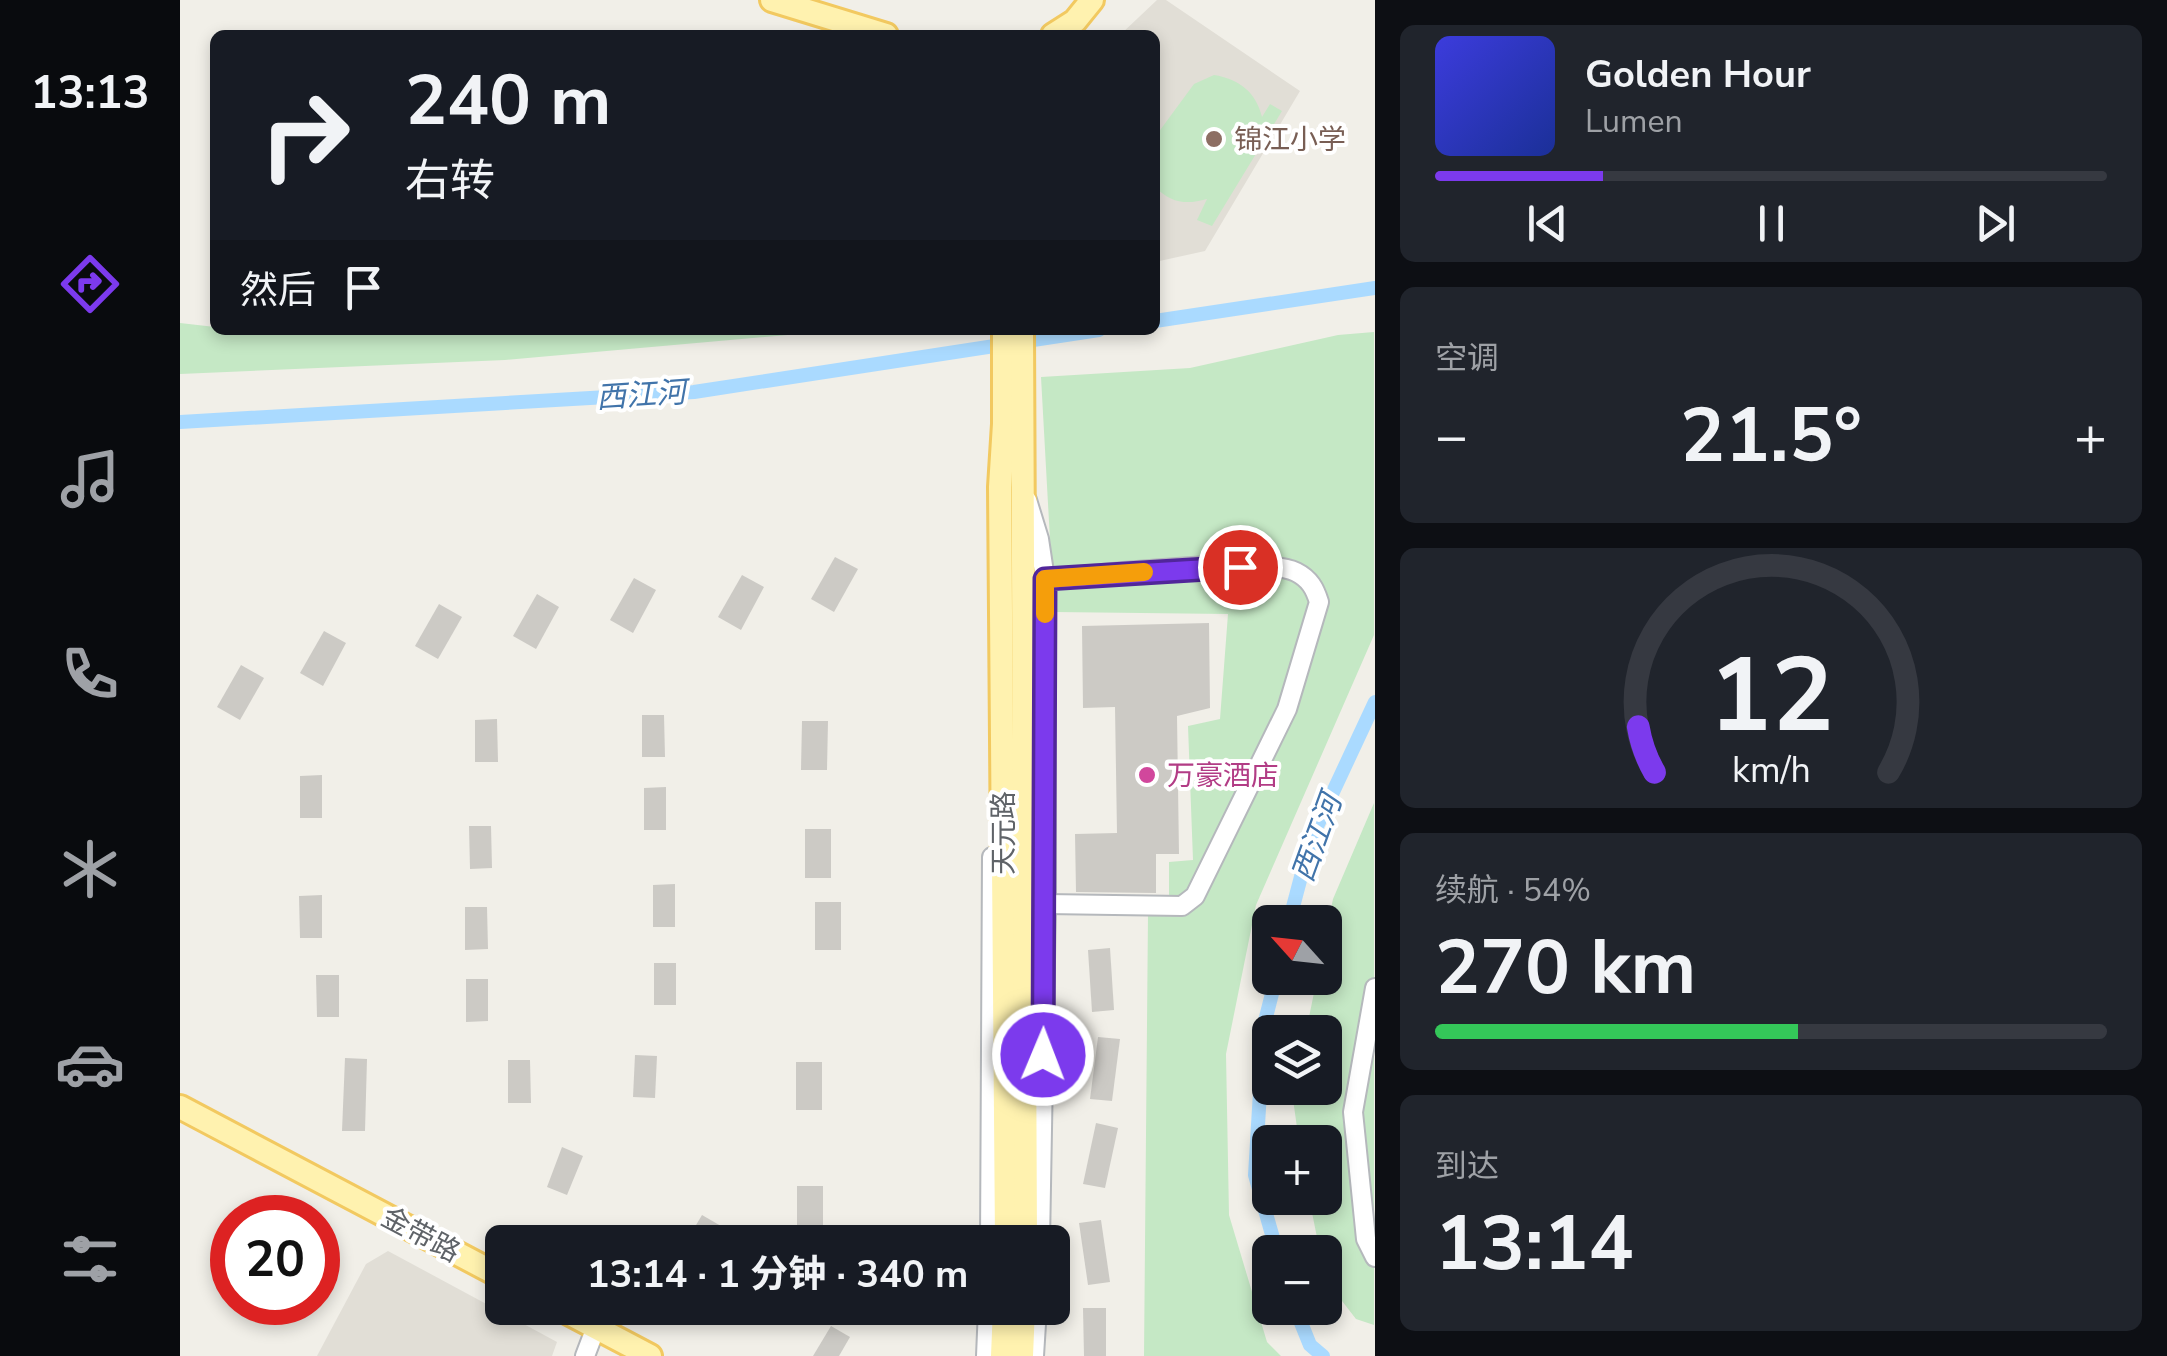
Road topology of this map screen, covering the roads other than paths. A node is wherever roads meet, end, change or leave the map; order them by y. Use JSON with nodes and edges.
{"nodes":[{"id":1,"x":772,"y":0,"type":"edge"},
{"id":2,"x":1092,"y":0,"type":"edge"},
{"id":3,"x":1111,"y":0,"type":"edge"},
{"id":4,"x":870,"y":30,"type":"edge"},
{"id":5,"x":1061,"y":30,"type":"edge"},
{"id":6,"x":1085,"y":30,"type":"edge"},
{"id":7,"x":1004,"y":335,"type":"edge"},
{"id":8,"x":1021,"y":335,"type":"edge"},
{"id":9,"x":1012,"y":424,"type":"junction"},
{"id":10,"x":1011,"y":488,"type":"junction"},
{"id":11,"x":1045,"y":579,"type":"junction"},
{"id":12,"x":1046,"y":904,"type":"junction"},
{"id":13,"x":1374,"y":988,"type":"edge"},
{"id":14,"x":180,"y":1107,"type":"edge"},
{"id":15,"x":990,"y":1225,"type":"edge"},
{"id":16,"x":1006,"y":1225,"type":"edge"},
{"id":17,"x":1026,"y":1225,"type":"edge"},
{"id":18,"x":1040,"y":1225,"type":"edge"},
{"id":19,"x":1374,"y":1257,"type":"edge"},
{"id":20,"x":485,"y":1269,"type":"edge"},
{"id":21,"x":592,"y":1325,"type":"edge"},
{"id":22,"x":987,"y":1325,"type":"edge"},
{"id":23,"x":1003,"y":1325,"type":"edge"},
{"id":24,"x":1023,"y":1325,"type":"edge"},
{"id":25,"x":1035,"y":1325,"type":"edge"},
{"id":26,"x":596,"y":1327,"type":"junction"},
{"id":27,"x":585,"y":1356,"type":"edge"},
{"id":28,"x":650,"y":1356,"type":"edge"},
{"id":29,"x":986,"y":1356,"type":"edge"},
{"id":30,"x":1002,"y":1356,"type":"edge"},
{"id":31,"x":1022,"y":1356,"type":"edge"},
{"id":32,"x":1034,"y":1356,"type":"edge"}],
"edges":[{"from":1,"to":4,"type":"main road"},
{"from":2,"to":5,"type":"main road"},
{"from":3,"to":6,"type":"main road"},
{"from":7,"to":9,"type":"main road"},
{"from":8,"to":9,"type":"main road"},
{"from":9,"to":10,"type":"main road","name":"天元路"},
{"from":10,"to":11,"type":"street"},
{"from":10,"to":15,"type":"street"},
{"from":10,"to":16,"type":"main road","name":"天元路"},
{"from":10,"to":17,"type":"main road","name":"天元路"},
{"from":11,"to":12,"type":"street"},
{"from":11,"to":12,"type":"street"},
{"from":12,"to":18,"type":"street"},
{"from":13,"to":19,"type":"street"},
{"from":14,"to":20,"type":"main road","name":"金带路"},
{"from":21,"to":26,"type":"main road"},
{"from":22,"to":29,"type":"street"},
{"from":23,"to":30,"type":"main road"},
{"from":24,"to":31,"type":"main road"},
{"from":25,"to":32,"type":"street"},
{"from":26,"to":27,"type":"street"},
{"from":26,"to":28,"type":"main road"}]}
